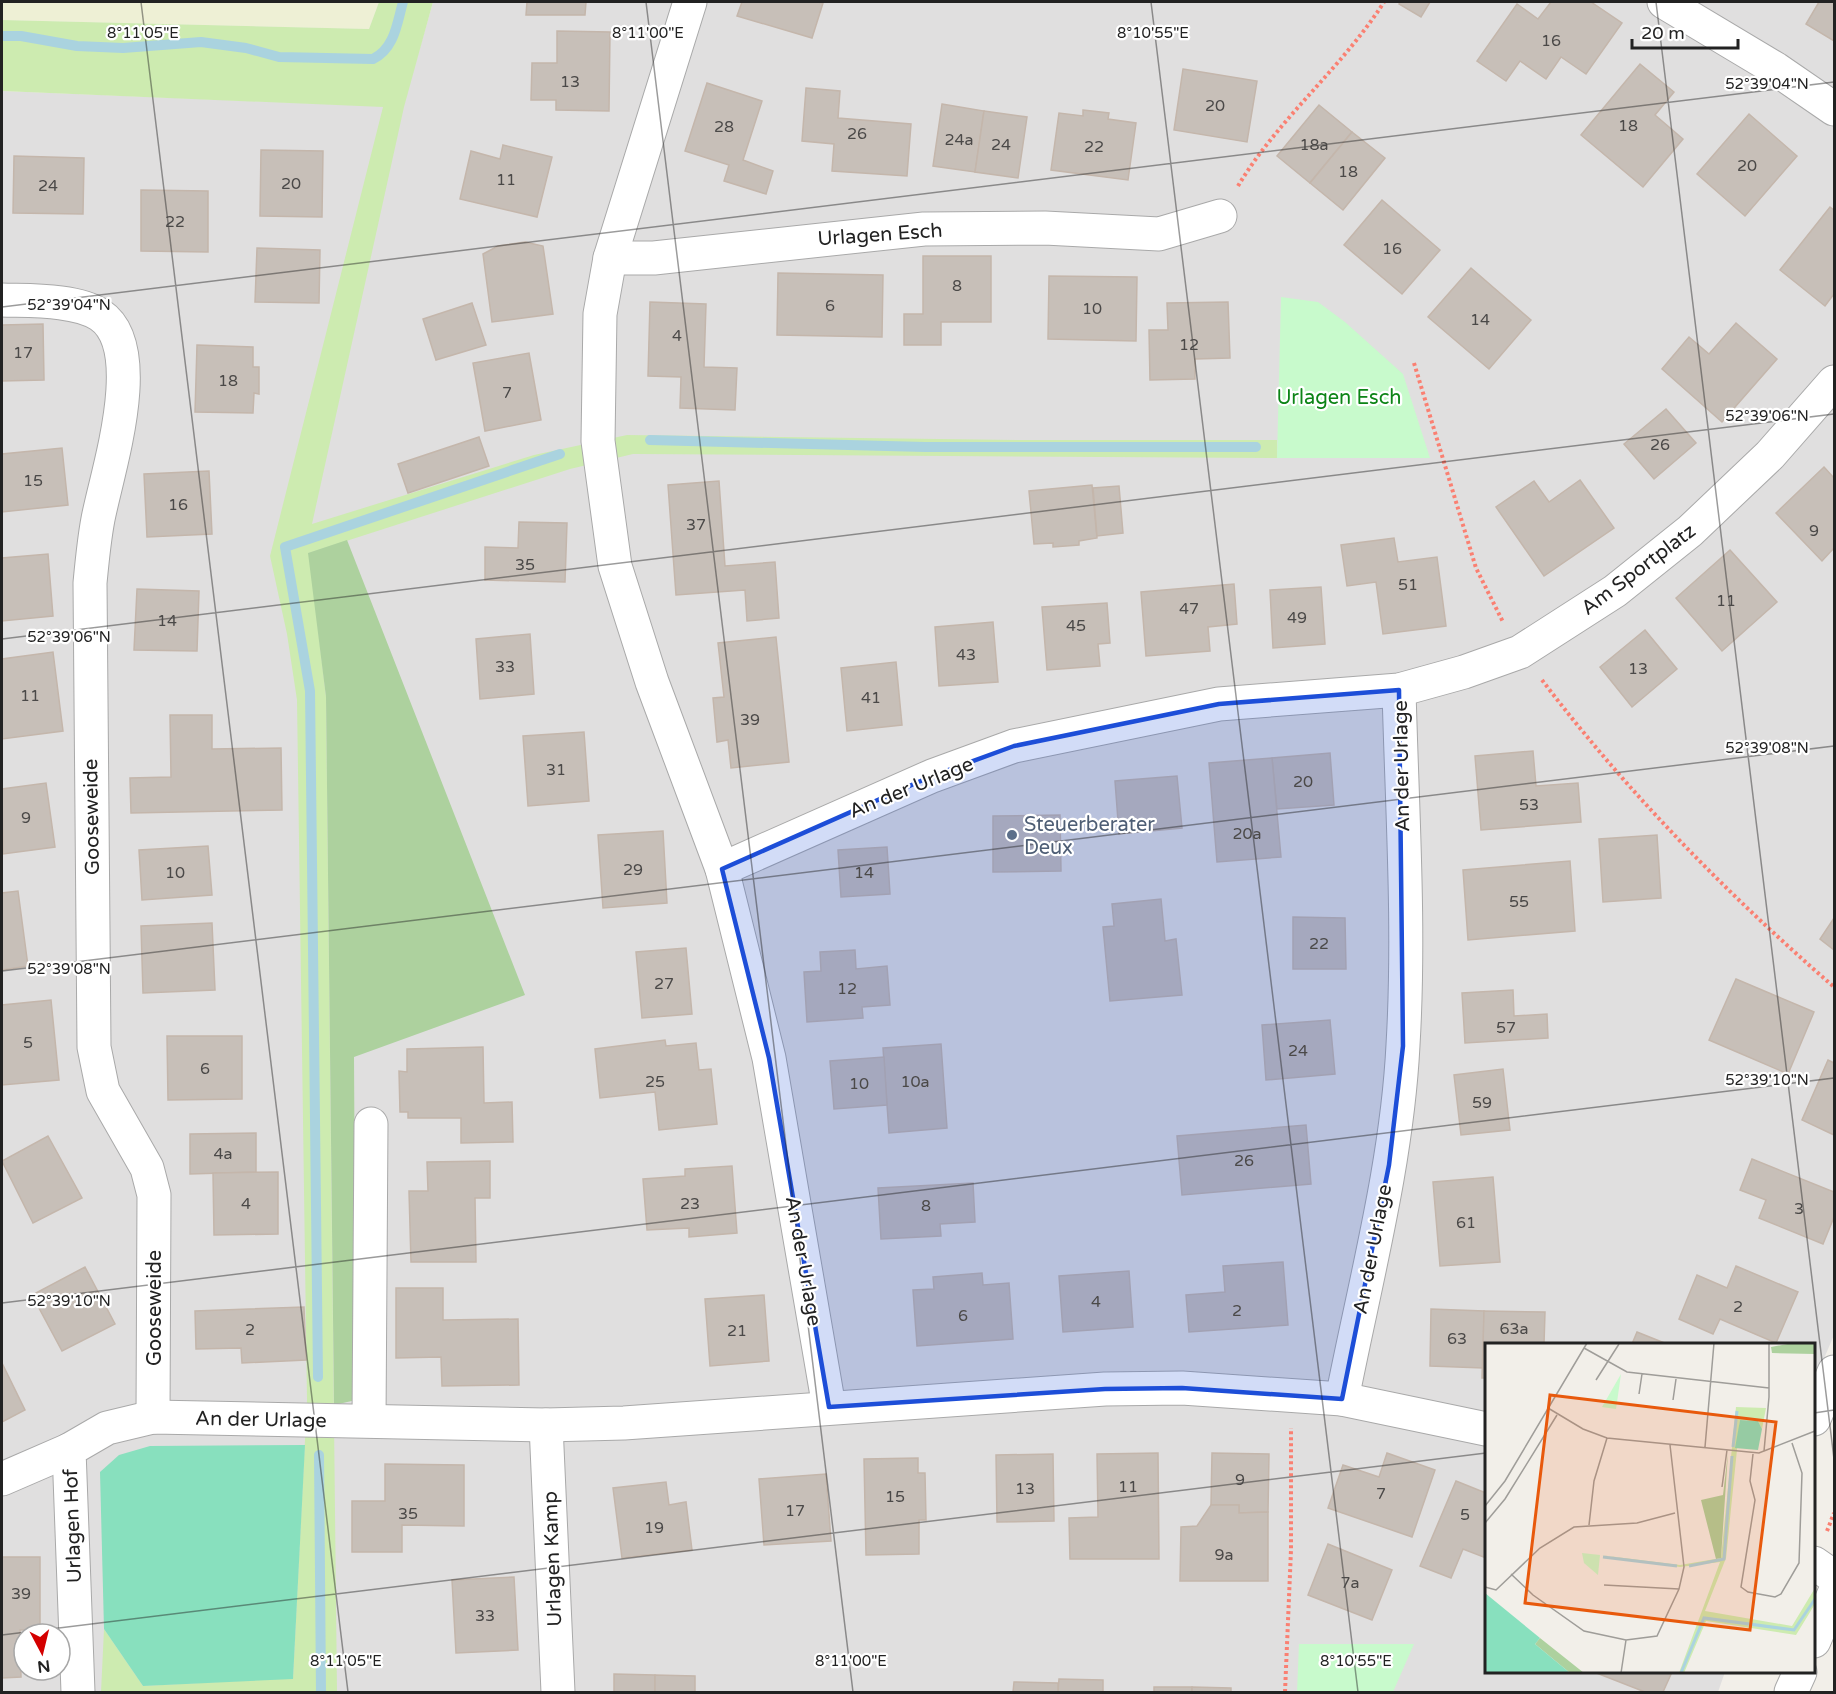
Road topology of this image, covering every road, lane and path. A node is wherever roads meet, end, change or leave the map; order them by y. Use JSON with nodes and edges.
{"nodes":[{"id":1,"x":690,"y":2,"type":"edge"},
{"id":2,"x":1384,"y":2,"type":"edge"},
{"id":3,"x":1664,"y":2,"type":"edge"},
{"id":4,"x":1834,"y":109,"type":"edge"},
{"id":5,"x":1220,"y":216,"type":"joint"},
{"id":6,"x":610,"y":258,"type":"junction"},
{"id":7,"x":2,"y":300,"type":"edge"},
{"id":8,"x":1414,"y":363,"type":"dead end"},
{"id":9,"x":1834,"y":382,"type":"edge"},
{"id":10,"x":1520,"y":652,"type":"junction"},
{"id":11,"x":1399,"y":690,"type":"junction"},
{"id":12,"x":722,"y":868,"type":"junction"},
{"id":13,"x":1834,"y":987,"type":"edge"},
{"id":14,"x":371,"y":1124,"type":"dead end"},
{"id":15,"x":1834,"y":1372,"type":"edge"},
{"id":16,"x":1291,"y":1395,"type":"junction"},
{"id":17,"x":1342,"y":1399,"type":"junction"},
{"id":18,"x":829,"y":1407,"type":"junction"},
{"id":19,"x":153,"y":1417,"type":"junction"},
{"id":20,"x":1815,"y":1417,"type":"edge"},
{"id":21,"x":369,"y":1420,"type":"junction"},
{"id":22,"x":546,"y":1425,"type":"junction"},
{"id":23,"x":1485,"y":1429,"type":"edge"},
{"id":24,"x":69,"y":1450,"type":"junction"},
{"id":25,"x":2,"y":1479,"type":"edge"},
{"id":26,"x":1815,"y":1564,"type":"edge"},
{"id":27,"x":1834,"y":1577,"type":"edge"},
{"id":28,"x":1834,"y":1594,"type":"edge"},
{"id":29,"x":1815,"y":1639,"type":"edge"},
{"id":30,"x":1799,"y":1673,"type":"edge"},
{"id":31,"x":78,"y":1692,"type":"edge"},
{"id":32,"x":558,"y":1692,"type":"edge"},
{"id":33,"x":1285,"y":1692,"type":"edge"},
{"id":34,"x":1791,"y":1692,"type":"edge"}],
"edges":[{"from":1,"to":6,"type":"street"},
{"from":2,"to":5,"type":"path"},
{"from":3,"to":4,"type":"street"},
{"from":5,"to":6,"type":"street","name":"Urlagen Esch"},
{"from":6,"to":12,"type":"street","name":"An der Urlage"},
{"from":7,"to":19,"type":"street","name":"Gooseweide"},
{"from":8,"to":10,"type":"path"},
{"from":9,"to":10,"type":"street","name":"Am Sportplatz"},
{"from":10,"to":11,"type":"street","name":"Am Sportplatz"},
{"from":10,"to":13,"type":"path"},
{"from":11,"to":12,"type":"street","name":"An der Urlage"},
{"from":11,"to":17,"type":"street","name":"An der Urlage"},
{"from":12,"to":18,"type":"street","name":"An der Urlage"},
{"from":14,"to":21,"type":"street"},
{"from":15,"to":20,"type":"street"},
{"from":16,"to":17,"type":"street","name":"An der Urlage"},
{"from":16,"to":18,"type":"street","name":"An der Urlage"},
{"from":16,"to":33,"type":"path"},
{"from":17,"to":23,"type":"street","name":"An der Urlage"},
{"from":18,"to":22,"type":"street","name":"An der Urlage"},
{"from":19,"to":21,"type":"street","name":"An der Urlage"},
{"from":19,"to":24,"type":"street","name":"Urlagen Hof"},
{"from":21,"to":22,"type":"street","name":"An der Urlage"},
{"from":22,"to":32,"type":"street","name":"Urlagen Kamp"},
{"from":24,"to":25,"type":"street"},
{"from":24,"to":31,"type":"street","name":"Urlagen Hof"},
{"from":26,"to":27,"type":"street"},
{"from":28,"to":29,"type":"street"},
{"from":30,"to":34,"type":"street"}]}
